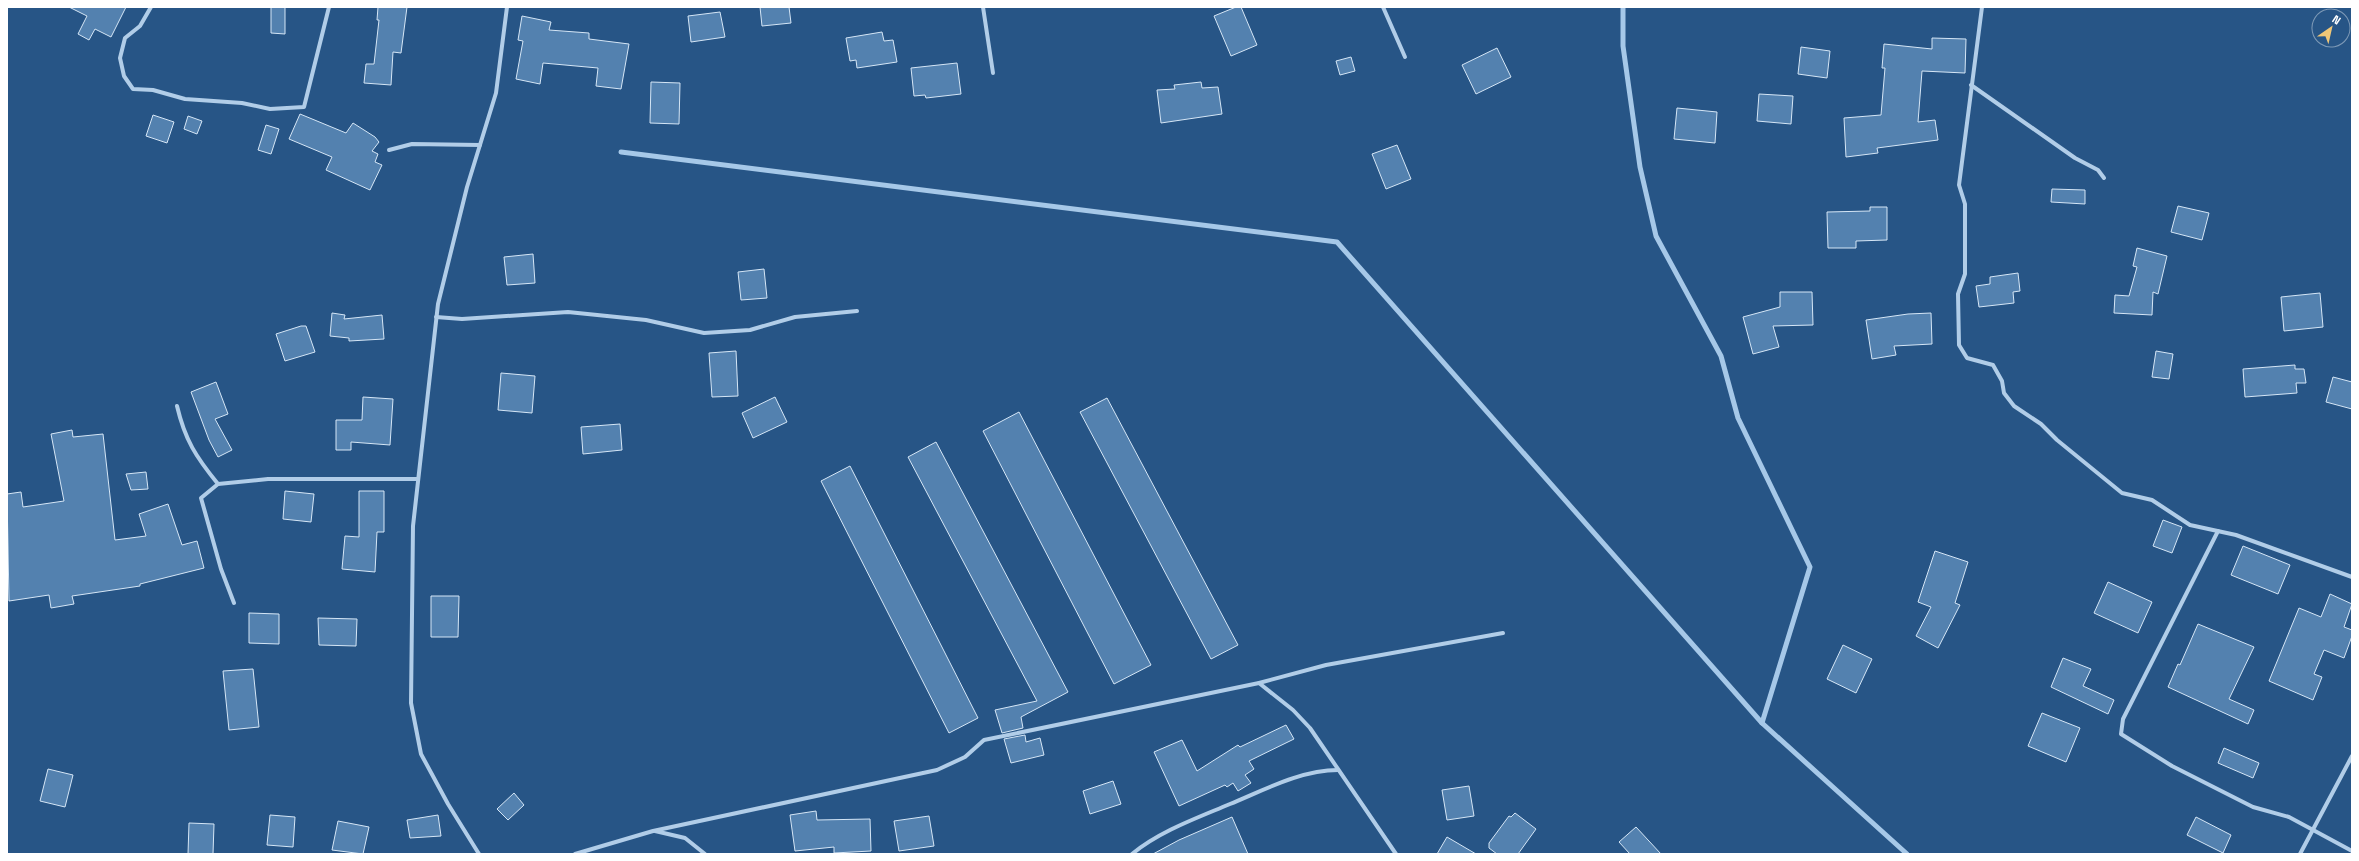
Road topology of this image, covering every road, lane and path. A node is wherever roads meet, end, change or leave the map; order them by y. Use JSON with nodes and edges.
{"nodes":[{"id":1,"x":151,"y":7,"type":"edge"},
{"id":2,"x":329,"y":7,"type":"edge"},
{"id":3,"x":507,"y":7,"type":"edge"},
{"id":4,"x":983,"y":7,"type":"edge"},
{"id":5,"x":1383,"y":7,"type":"edge"},
{"id":6,"x":1982,"y":7,"type":"edge"},
{"id":7,"x":1405,"y":57,"type":"dead end"},
{"id":8,"x":993,"y":73,"type":"dead end"},
{"id":9,"x":1971,"y":85,"type":"junction"},
{"id":10,"x":480,"y":145,"type":"junction"},
{"id":11,"x":388,"y":150,"type":"dead end"},
{"id":12,"x":2104,"y":178,"type":"dead end"},
{"id":13,"x":856,"y":310,"type":"dead end"},
{"id":14,"x":436,"y":318,"type":"junction"},
{"id":15,"x":177,"y":406,"type":"dead end"},
{"id":16,"x":418,"y":479,"type":"junction"},
{"id":17,"x":218,"y":484,"type":"junction"},
{"id":18,"x":2218,"y":531,"type":"junction"},
{"id":19,"x":2352,"y":577,"type":"edge"},
{"id":20,"x":234,"y":603,"type":"dead end"},
{"id":21,"x":1503,"y":633,"type":"dead end"},
{"id":22,"x":1259,"y":683,"type":"junction"},
{"id":23,"x":2352,"y":756,"type":"edge"},
{"id":24,"x":1338,"y":770,"type":"junction"},
{"id":25,"x":653,"y":830,"type":"junction"},
{"id":26,"x":2312,"y":830,"type":"junction"},
{"id":27,"x":2352,"y":851,"type":"edge"},
{"id":28,"x":479,"y":854,"type":"edge"},
{"id":29,"x":575,"y":854,"type":"edge"},
{"id":30,"x":706,"y":854,"type":"edge"},
{"id":31,"x":1132,"y":854,"type":"edge"},
{"id":32,"x":1396,"y":854,"type":"edge"},
{"id":33,"x":2300,"y":854,"type":"edge"}],
"edges":[{"from":1,"to":2,"type":"street"},
{"from":3,"to":10,"type":"street"},
{"from":4,"to":8,"type":"street"},
{"from":5,"to":7,"type":"street"},
{"from":6,"to":9,"type":"street"},
{"from":9,"to":12,"type":"street"},
{"from":9,"to":18,"type":"street"},
{"from":10,"to":11,"type":"street"},
{"from":10,"to":14,"type":"street"},
{"from":13,"to":14,"type":"street"},
{"from":14,"to":16,"type":"street"},
{"from":15,"to":17,"type":"street"},
{"from":16,"to":17,"type":"street"},
{"from":16,"to":28,"type":"street"},
{"from":17,"to":20,"type":"street"},
{"from":18,"to":19,"type":"street"},
{"from":18,"to":26,"type":"street"},
{"from":21,"to":22,"type":"street"},
{"from":22,"to":24,"type":"street"},
{"from":22,"to":25,"type":"street"},
{"from":23,"to":26,"type":"street"},
{"from":24,"to":31,"type":"street"},
{"from":24,"to":32,"type":"street"},
{"from":25,"to":29,"type":"street"},
{"from":25,"to":30,"type":"street"},
{"from":26,"to":27,"type":"street"},
{"from":26,"to":33,"type":"street"}]}
